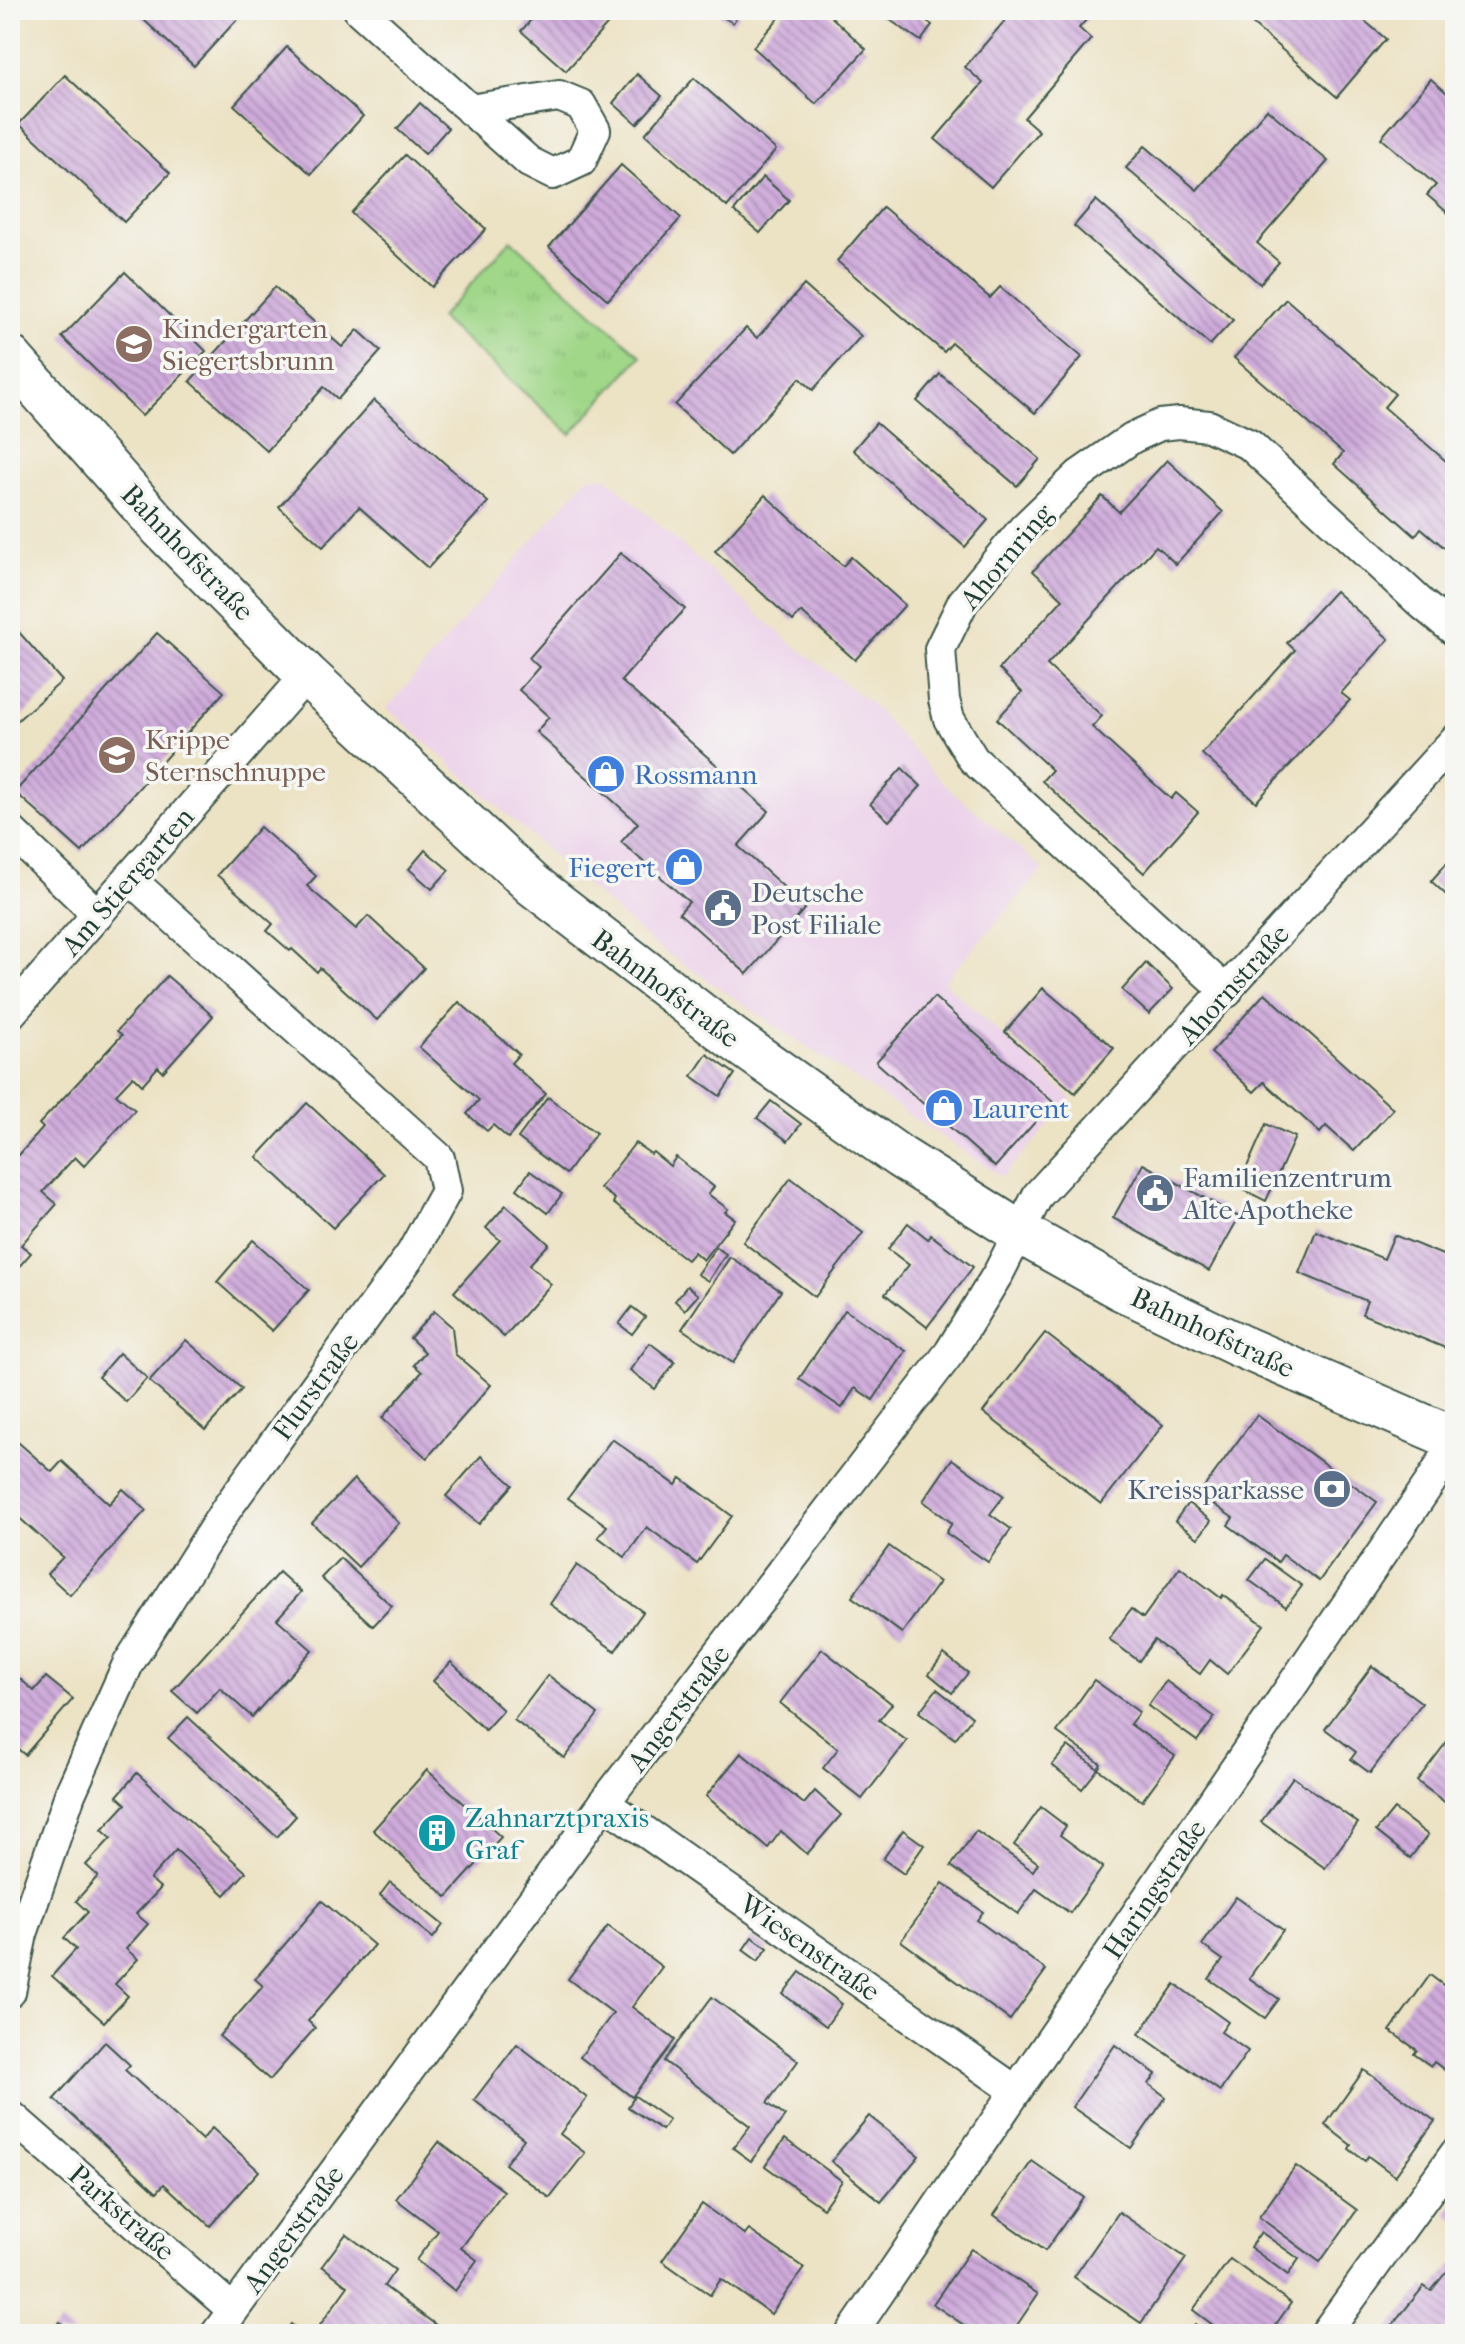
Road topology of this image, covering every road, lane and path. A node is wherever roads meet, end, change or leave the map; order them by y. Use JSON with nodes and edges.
{"nodes":[{"id":1,"x":359,"y":10,"type":"edge"},
{"id":2,"x":470,"y":110,"type":"dead end"},
{"id":3,"x":10,"y":357,"type":"edge"},
{"id":4,"x":1455,"y":631,"type":"edge"},
{"id":5,"x":307,"y":675,"type":"junction"},
{"id":6,"x":1455,"y":740,"type":"edge"},
{"id":7,"x":10,"y":830,"type":"edge"},
{"id":8,"x":130,"y":879,"type":"junction"},
{"id":9,"x":98,"y":915,"type":"junction"},
{"id":10,"x":1227,"y":992,"type":"junction"},
{"id":11,"x":10,"y":1014,"type":"edge"},
{"id":12,"x":1019,"y":1232,"type":"junction"},
{"id":13,"x":1455,"y":1441,"type":"edge"},
{"id":14,"x":604,"y":1803,"type":"junction"},
{"id":15,"x":10,"y":1992,"type":"edge"},
{"id":16,"x":1016,"y":2091,"type":"junction"},
{"id":17,"x":10,"y":2115,"type":"edge"},
{"id":18,"x":1455,"y":2154,"type":"edge"},
{"id":19,"x":225,"y":2322,"type":"edge"},
{"id":20,"x":851,"y":2334,"type":"edge"},
{"id":21,"x":1325,"y":2334,"type":"edge"}],
"edges":[{"from":1,"to":2,"type":"street"},
{"from":3,"to":5,"type":"street","name":"Bahnhofstraße"},
{"from":4,"to":10,"type":"street","name":"Ahornring"},
{"from":5,"to":8,"type":"street","name":"Am Stiergarten"},
{"from":5,"to":12,"type":"street","name":"Bahnhofstraße"},
{"from":6,"to":10,"type":"street","name":"Ahornstraße"},
{"from":7,"to":9,"type":"street"},
{"from":8,"to":9,"type":"street","name":"Am Stiergarten"},
{"from":8,"to":15,"type":"street","name":"Flurstraße"},
{"from":9,"to":11,"type":"street","name":"Am Stiergarten"},
{"from":10,"to":12,"type":"street","name":"Ahornstraße"},
{"from":12,"to":13,"type":"street","name":"Bahnhofstraße"},
{"from":12,"to":14,"type":"street","name":"Angerstraße"},
{"from":13,"to":16,"type":"street","name":"Haringstraße"},
{"from":14,"to":16,"type":"street","name":"Wiesenstraße"},
{"from":14,"to":19,"type":"street","name":"Angerstraße"},
{"from":16,"to":20,"type":"street","name":"Haringstraße"},
{"from":17,"to":19,"type":"street","name":"Parkstraße"},
{"from":18,"to":21,"type":"street"}]}
